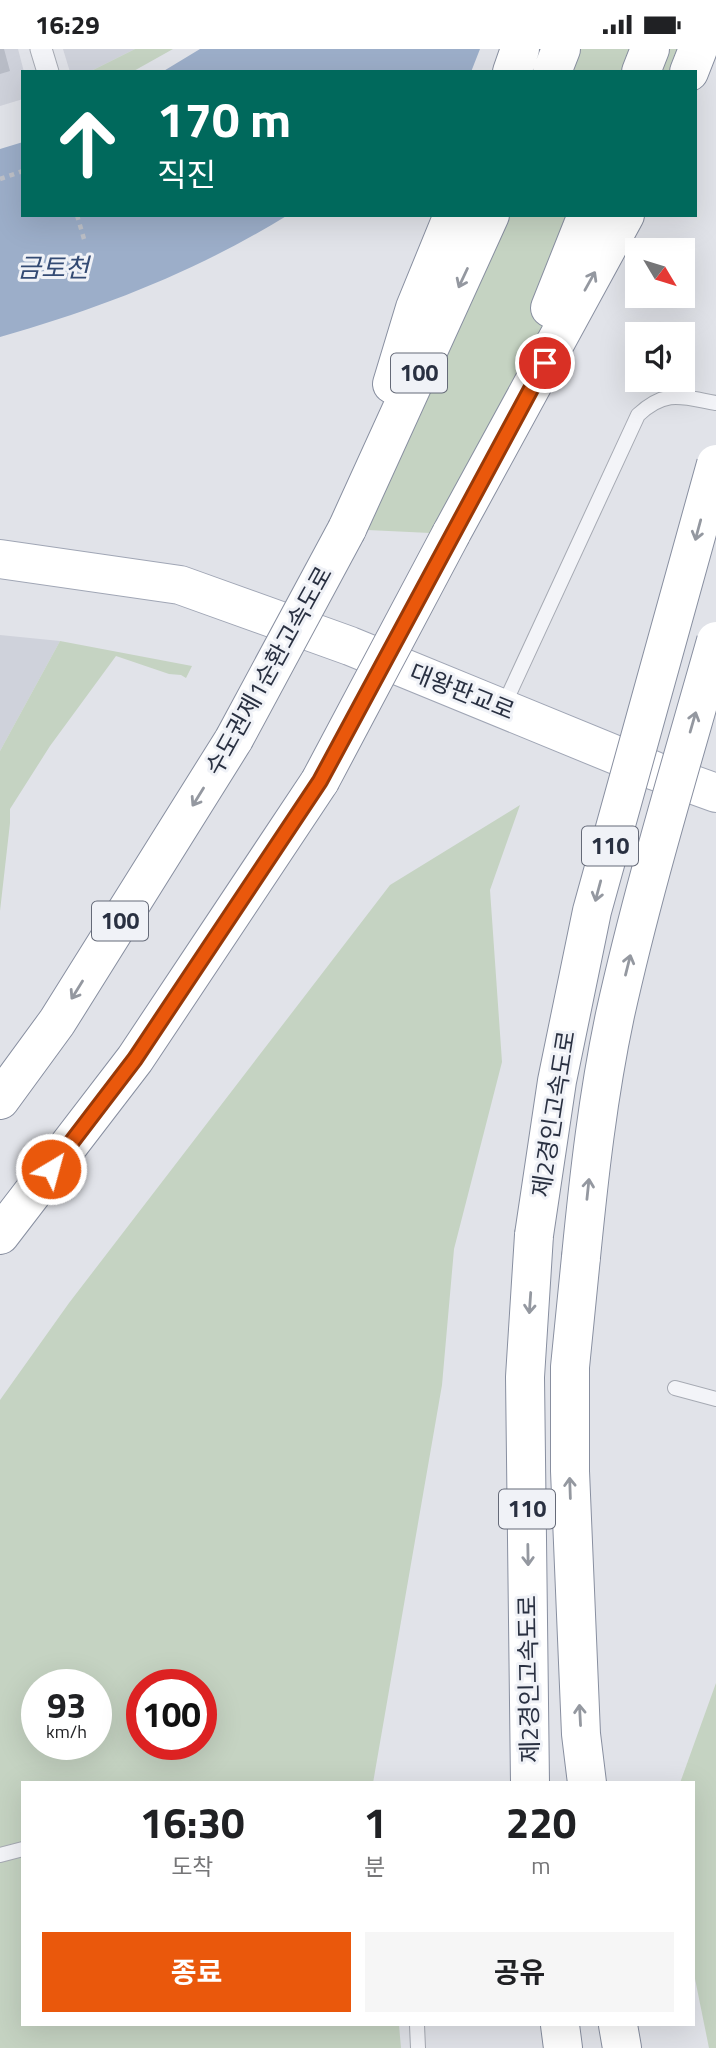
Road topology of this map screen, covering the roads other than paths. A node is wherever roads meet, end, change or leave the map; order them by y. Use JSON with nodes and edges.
{"nodes":[{"id":1,"x":41,"y":49,"type":"edge"},
{"id":2,"x":520,"y":49,"type":"edge"},
{"id":3,"x":561,"y":49,"type":"edge"},
{"id":4,"x":650,"y":49,"type":"edge"},
{"id":5,"x":698,"y":49,"type":"edge"},
{"id":6,"x":46,"y":70,"type":"edge"},
{"id":7,"x":513,"y":70,"type":"edge"},
{"id":8,"x":553,"y":70,"type":"edge"},
{"id":9,"x":642,"y":70,"type":"edge"},
{"id":10,"x":690,"y":70,"type":"edge"},
{"id":11,"x":452,"y":217,"type":"edge"},
{"id":12,"x":489,"y":217,"type":"edge"},
{"id":13,"x":586,"y":217,"type":"edge"},
{"id":14,"x":624,"y":217,"type":"edge"},
{"id":15,"x":716,"y":403,"type":"edge"},
{"id":16,"x":716,"y":464,"type":"edge"},
{"id":17,"x":346,"y":530,"type":"junction"},
{"id":18,"x":451,"y":534,"type":"junction"},
{"id":19,"x":0,"y":559,"type":"edge"},
{"id":20,"x":716,"y":641,"type":"edge"},
{"id":21,"x":503,"y":708,"type":"junction"},
{"id":22,"x":716,"y":793,"type":"edge"},
{"id":23,"x":0,"y":1100,"type":"edge"},
{"id":24,"x":0,"y":1235,"type":"edge"},
{"id":25,"x":675,"y":1388,"type":"dead end"},
{"id":26,"x":716,"y":1399,"type":"edge"},
{"id":27,"x":530,"y":1781,"type":"edge"},
{"id":28,"x":587,"y":1781,"type":"edge"},
{"id":29,"x":21,"y":1850,"type":"edge"},
{"id":30,"x":0,"y":1855,"type":"edge"},
{"id":31,"x":417,"y":2026,"type":"edge"},
{"id":32,"x":560,"y":2026,"type":"edge"},
{"id":33,"x":618,"y":2026,"type":"edge"},
{"id":34,"x":418,"y":2048,"type":"edge"},
{"id":35,"x":563,"y":2048,"type":"edge"},
{"id":36,"x":622,"y":2048,"type":"edge"}],
"edges":[{"from":1,"to":6,"type":"street"},
{"from":2,"to":7,"type":"main road"},
{"from":3,"to":8,"type":"main road"},
{"from":4,"to":9,"type":"main road"},
{"from":5,"to":10,"type":"main road"},
{"from":11,"to":17,"type":"main road"},
{"from":12,"to":17,"type":"main road","name":"수도권제1순환고속도로","number":"100","one_way":true},
{"from":13,"to":18,"type":"main road"},
{"from":18,"to":14,"type":"main road","one_way":true},
{"from":15,"to":21,"type":"lane"},
{"from":16,"to":27,"type":"main road","name":"제2경인고속도로","number":"110","one_way":true,"bridge":true},
{"from":17,"to":23,"type":"main road","name":"수도권제1순환고속도로","number":"100","one_way":true,"bridge":true},
{"from":18,"to":24,"type":"main road","bridge":true},
{"from":19,"to":21,"type":"main road","name":"대왕판교로"},
{"from":28,"to":20,"type":"main road","name":"제2경인고속도로","number":"110","one_way":true,"bridge":true},
{"from":21,"to":22,"type":"main road","name":"대왕판교로"},
{"from":25,"to":26,"type":"lane"},
{"from":29,"to":30,"type":"lane"},
{"from":31,"to":34,"type":"lane"},
{"from":32,"to":35,"type":"main road"},
{"from":33,"to":36,"type":"main road"}]}
